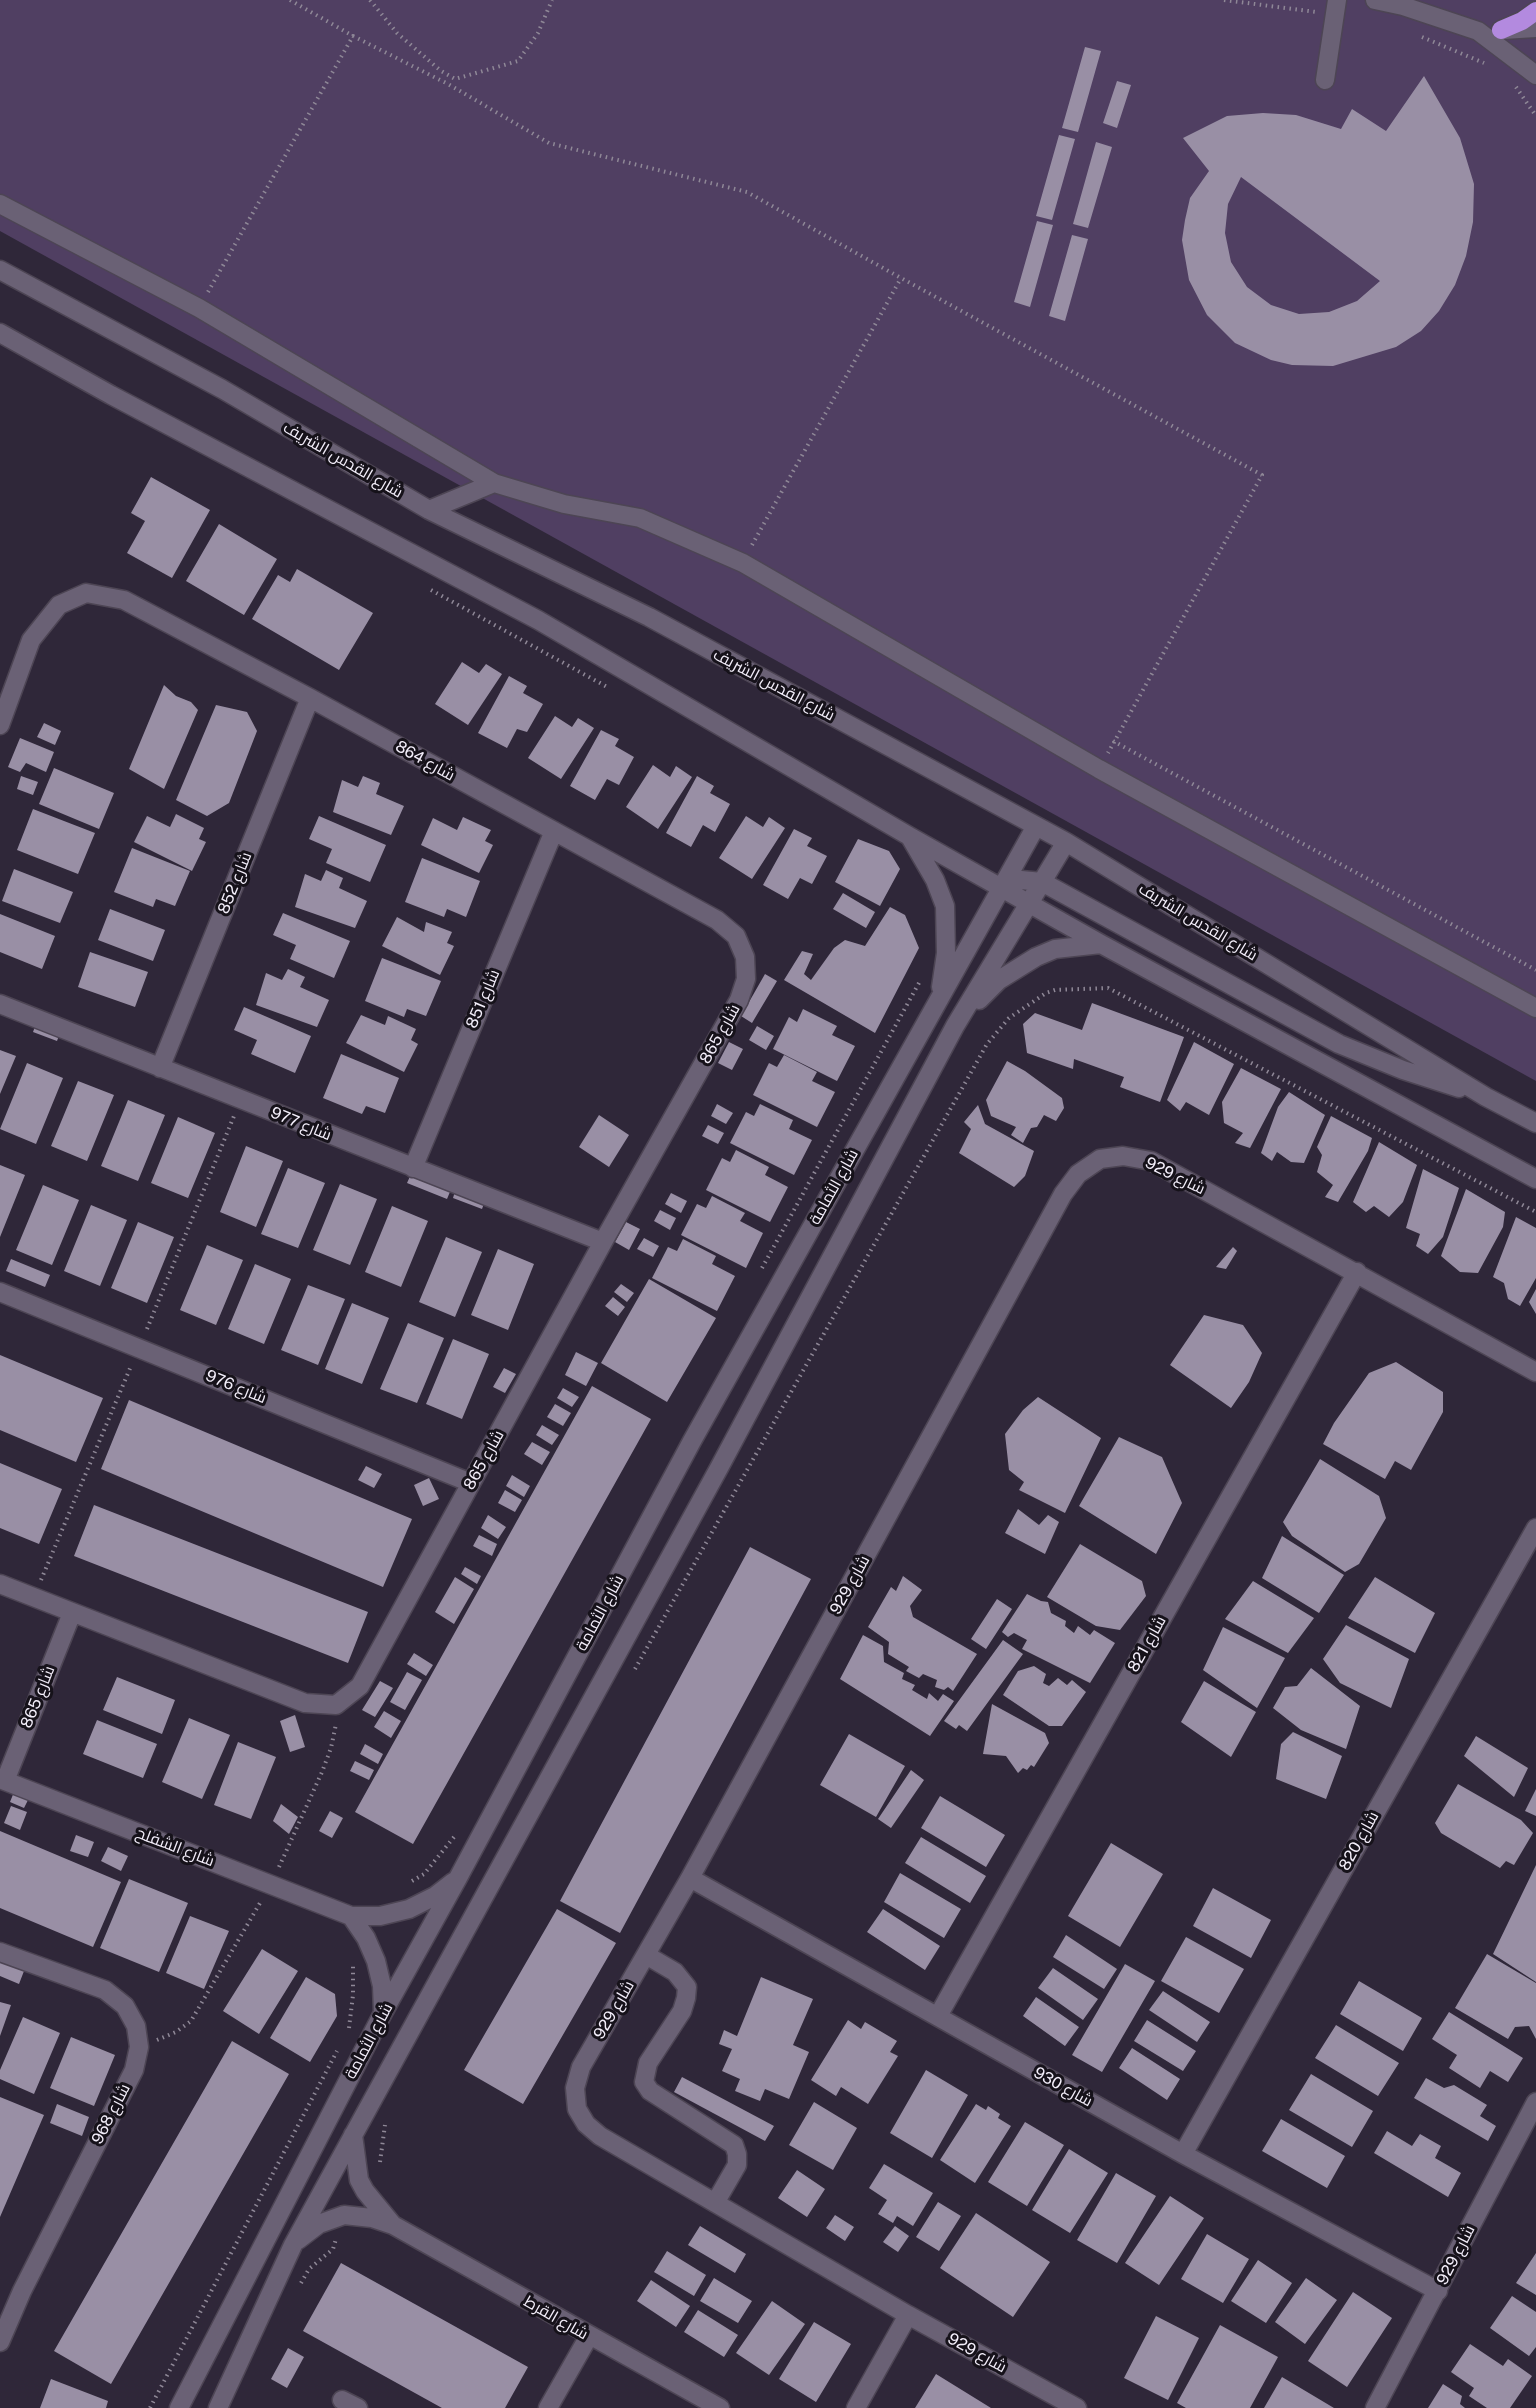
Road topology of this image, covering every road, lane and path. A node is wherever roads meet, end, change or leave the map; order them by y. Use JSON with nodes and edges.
{"nodes":[{"id":1,"x":290,"y":0,"type":"edge"},
{"id":2,"x":370,"y":0,"type":"edge"},
{"id":3,"x":552,"y":0,"type":"edge"},
{"id":4,"x":1224,"y":0,"type":"edge"},
{"id":5,"x":1375,"y":0,"type":"edge"},
{"id":6,"x":1335,"y":7,"type":"edge"},
{"id":7,"x":1536,"y":11,"type":"edge"},
{"id":8,"x":1536,"y":28,"type":"edge"},
{"id":9,"x":1501,"y":30,"type":"junction"},
{"id":10,"x":1478,"y":32,"type":"junction"},
{"id":11,"x":1417,"y":34,"type":"dead end"},
{"id":12,"x":353,"y":36,"type":"junction"},
{"id":13,"x":1494,"y":68,"type":"dead end"},
{"id":14,"x":1536,"y":75,"type":"edge"},
{"id":15,"x":1325,"y":80,"type":"dead end"},
{"id":16,"x":1509,"y":81,"type":"dead end"},
{"id":17,"x":1536,"y":116,"type":"edge"},
{"id":18,"x":0,"y":204,"type":"edge"},
{"id":19,"x":0,"y":270,"type":"edge"},
{"id":20,"x":901,"y":278,"type":"junction"},
{"id":21,"x":199,"y":308,"type":"junction"},
{"id":22,"x":0,"y":333,"type":"edge"},
{"id":23,"x":494,"y":483,"type":"junction"},
{"id":24,"x":429,"y":510,"type":"junction"},
{"id":25,"x":742,"y":563,"type":"junction"},
{"id":26,"x":430,"y":589,"type":"dead end"},
{"id":27,"x":619,"y":694,"type":"dead end"},
{"id":28,"x":310,"y":698,"type":"junction"},
{"id":29,"x":0,"y":726,"type":"edge"},
{"id":30,"x":1113,"y":741,"type":"junction"},
{"id":31,"x":1099,"y":770,"type":"junction"},
{"id":32,"x":1036,"y":826,"type":"junction"},
{"id":33,"x":554,"y":831,"type":"junction"},
{"id":34,"x":909,"y":836,"type":"junction"},
{"id":35,"x":1066,"y":842,"type":"junction"},
{"id":36,"x":1042,"y":882,"type":"junction"},
{"id":37,"x":1002,"y":886,"type":"junction"},
{"id":38,"x":1029,"y":903,"type":"junction"},
{"id":39,"x":1101,"y":944,"type":"junction"},
{"id":40,"x":745,"y":957,"type":"joint"},
{"id":41,"x":1536,"y":970,"type":"edge"},
{"id":42,"x":923,"y":974,"type":"dead end"},
{"id":43,"x":938,"y":1002,"type":"junction"},
{"id":44,"x":0,"y":1004,"type":"edge"},
{"id":45,"x":1536,"y":1008,"type":"edge"},
{"id":46,"x":955,"y":1026,"type":"junction"},
{"id":47,"x":160,"y":1068,"type":"junction"},
{"id":48,"x":1486,"y":1097,"type":"junction"},
{"id":49,"x":241,"y":1100,"type":"junction"},
{"id":50,"x":1536,"y":1123,"type":"edge"},
{"id":51,"x":413,"y":1168,"type":"junction"},
{"id":52,"x":1536,"y":1179,"type":"edge"},
{"id":53,"x":1536,"y":1212,"type":"edge"},
{"id":54,"x":603,"y":1242,"type":"junction"},
{"id":55,"x":1357,"y":1272,"type":"junction"},
{"id":56,"x":758,"y":1276,"type":"dead end"},
{"id":57,"x":0,"y":1292,"type":"edge"},
{"id":58,"x":138,"y":1348,"type":"junction"},
{"id":59,"x":1536,"y":1372,"type":"edge"},
{"id":60,"x":471,"y":1483,"type":"junction"},
{"id":61,"x":1536,"y":1528,"type":"edge"},
{"id":62,"x":0,"y":1584,"type":"edge"},
{"id":63,"x":34,"y":1598,"type":"junction"},
{"id":64,"x":72,"y":1613,"type":"junction"},
{"id":65,"x":630,"y":1679,"type":"dead end"},
{"id":66,"x":2,"y":1780,"type":"edge"},
{"id":67,"x":458,"y":1828,"type":"dead end"},
{"id":68,"x":458,"y":1878,"type":"junction"},
{"id":69,"x":690,"y":1878,"type":"junction"},
{"id":70,"x":407,"y":1885,"type":"dead end"},
{"id":71,"x":351,"y":1916,"type":"junction"},
{"id":72,"x":366,"y":1938,"type":"junction"},
{"id":73,"x":0,"y":1952,"type":"edge"},
{"id":74,"x":646,"y":1955,"type":"junction"},
{"id":75,"x":383,"y":2013,"type":"junction"},
{"id":76,"x":938,"y":2016,"type":"junction"},
{"id":77,"x":345,"y":2036,"type":"dead end"},
{"id":78,"x":339,"y":2047,"type":"dead end"},
{"id":79,"x":1536,"y":2102,"type":"edge"},
{"id":80,"x":387,"y":2116,"type":"dead end"},
{"id":81,"x":353,"y":2134,"type":"junction"},
{"id":82,"x":1183,"y":2154,"type":"junction"},
{"id":83,"x":365,"y":2191,"type":"junction"},
{"id":84,"x":715,"y":2203,"type":"junction"},
{"id":85,"x":344,"y":2215,"type":"junction"},
{"id":86,"x":393,"y":2225,"type":"junction"},
{"id":87,"x":293,"y":2245,"type":"junction"},
{"id":88,"x":297,"y":2289,"type":"dead end"},
{"id":89,"x":1438,"y":2291,"type":"junction"},
{"id":90,"x":908,"y":2315,"type":"junction"},
{"id":91,"x":589,"y":2336,"type":"junction"},
{"id":92,"x":0,"y":2342,"type":"edge"},
{"id":93,"x":150,"y":2408,"type":"edge"},
{"id":94,"x":179,"y":2408,"type":"edge"},
{"id":95,"x":218,"y":2408,"type":"edge"},
{"id":96,"x":548,"y":2408,"type":"edge"},
{"id":97,"x":720,"y":2408,"type":"edge"},
{"id":98,"x":856,"y":2408,"type":"edge"},
{"id":99,"x":1077,"y":2408,"type":"edge"},
{"id":100,"x":1375,"y":2408,"type":"edge"}],
"edges":[{"from":1,"to":12,"type":"path"},
{"from":2,"to":3,"type":"path"},
{"from":4,"to":6,"type":"path"},
{"from":5,"to":10,"type":"street"},
{"from":6,"to":15,"type":"street"},
{"from":7,"to":9,"type":"highway"},
{"from":8,"to":9,"type":"street"},
{"from":9,"to":10,"type":"street"},
{"from":10,"to":14,"type":"street"},
{"from":11,"to":13,"type":"path"},
{"from":12,"to":20,"type":"path"},
{"from":12,"to":21,"type":"path"},
{"from":16,"to":17,"type":"path"},
{"from":18,"to":21,"type":"street"},
{"from":19,"to":24,"type":"street","name":"شارع القدس الشريف"},
{"from":20,"to":25,"type":"path"},
{"from":20,"to":30,"type":"path"},
{"from":21,"to":23,"type":"street"},
{"from":22,"to":34,"type":"street"},
{"from":23,"to":24,"type":"street"},
{"from":23,"to":25,"type":"street"},
{"from":24,"to":32,"type":"street","name":"شارع القدس الشريف"},
{"from":25,"to":31,"type":"street"},
{"from":26,"to":27,"type":"path"},
{"from":28,"to":29,"type":"street","name":"شارع 864"},
{"from":28,"to":33,"type":"street","name":"شارع 864"},
{"from":28,"to":47,"type":"street","name":"شارع 852"},
{"from":30,"to":31,"type":"path"},
{"from":30,"to":41,"type":"path"},
{"from":31,"to":45,"type":"street"},
{"from":32,"to":35,"type":"street","name":"شارع القدس الشريف"},
{"from":32,"to":37,"type":"street","name":"شارع الثمامة"},
{"from":33,"to":40,"type":"street","name":"شارع 864"},
{"from":33,"to":51,"type":"street","name":"شارع 851"},
{"from":34,"to":37,"type":"street"},
{"from":34,"to":43,"type":"street"},
{"from":35,"to":36,"type":"street","name":"شارع الثمامة"},
{"from":35,"to":48,"type":"street","name":"شارع القدس الشريف"},
{"from":36,"to":37,"type":"street"},
{"from":36,"to":38,"type":"street","name":"شارع الثمامة"},
{"from":36,"to":48,"type":"street"},
{"from":37,"to":38,"type":"street"},
{"from":37,"to":43,"type":"street","name":"شارع الثمامة"},
{"from":38,"to":39,"type":"street"},
{"from":38,"to":46,"type":"street","name":"شارع الثمامة"},
{"from":39,"to":46,"type":"street"},
{"from":39,"to":52,"type":"street"},
{"from":40,"to":54,"type":"street","name":"شارع 865"},
{"from":42,"to":56,"type":"path"},
{"from":43,"to":68,"type":"street","name":"شارع الثمامة"},
{"from":44,"to":47,"type":"street","name":"شارع 977"},
{"from":46,"to":81,"type":"street","name":"شارع الثمامة"},
{"from":47,"to":49,"type":"street","name":"شارع 977"},
{"from":48,"to":50,"type":"street","name":"شارع القدس الشريف"},
{"from":49,"to":51,"type":"street","name":"شارع 977"},
{"from":49,"to":58,"type":"path"},
{"from":51,"to":54,"type":"street","name":"شارع 977"},
{"from":53,"to":65,"type":"path"},
{"from":54,"to":60,"type":"street","name":"شارع 865"},
{"from":55,"to":59,"type":"street","name":"شارع 929"},
{"from":55,"to":69,"type":"street","name":"شارع 929"},
{"from":55,"to":76,"type":"street","name":"شارع 821"},
{"from":57,"to":58,"type":"street","name":"شارع 976"},
{"from":58,"to":60,"type":"street","name":"شارع 976"},
{"from":58,"to":63,"type":"path"},
{"from":60,"to":64,"type":"street","name":"شارع 865"},
{"from":61,"to":82,"type":"street","name":"شارع 820"},
{"from":62,"to":63,"type":"street","name":"شارع 865"},
{"from":63,"to":64,"type":"street","name":"شارع 865"},
{"from":64,"to":66,"type":"street","name":"شارع 865"},
{"from":66,"to":71,"type":"street","name":"شارع الشفلح"},
{"from":67,"to":70,"type":"path"},
{"from":68,"to":71,"type":"street","name":"شارع الشفلح"},
{"from":68,"to":75,"type":"street","name":"شارع الثمامة"},
{"from":69,"to":74,"type":"street","name":"شارع 929"},
{"from":69,"to":76,"type":"street","name":"شارع 930"},
{"from":71,"to":72,"type":"street"},
{"from":72,"to":75,"type":"street"},
{"from":72,"to":77,"type":"path"},
{"from":73,"to":92,"type":"street","name":"شارع 968"},
{"from":74,"to":84,"type":"street"},
{"from":74,"to":84,"type":"street","name":"شارع 929"},
{"from":75,"to":94,"type":"street","name":"شارع الثمامة"},
{"from":76,"to":82,"type":"street","name":"شارع 930"},
{"from":78,"to":93,"type":"path"},
{"from":79,"to":89,"type":"street","name":"شارع 929"},
{"from":80,"to":83,"type":"path"},
{"from":81,"to":83,"type":"street","name":"شارع القرط"},
{"from":81,"to":87,"type":"street","name":"شارع الثمامة"},
{"from":82,"to":89,"type":"street","name":"شارع 930"},
{"from":83,"to":86,"type":"street","name":"شارع القرط"},
{"from":84,"to":90,"type":"street","name":"شارع 929"},
{"from":85,"to":86,"type":"street","name":"شارع القرط"},
{"from":85,"to":87,"type":"street","name":"شارع القرط"},
{"from":85,"to":88,"type":"path"},
{"from":86,"to":91,"type":"street","name":"شارع القرط"},
{"from":87,"to":95,"type":"street","name":"شارع الثمامة"},
{"from":89,"to":100,"type":"street","name":"شارع 929"},
{"from":90,"to":98,"type":"street"},
{"from":90,"to":99,"type":"street","name":"شارع 929"},
{"from":91,"to":96,"type":"street"},
{"from":91,"to":97,"type":"street","name":"شارع القرط"}]}
